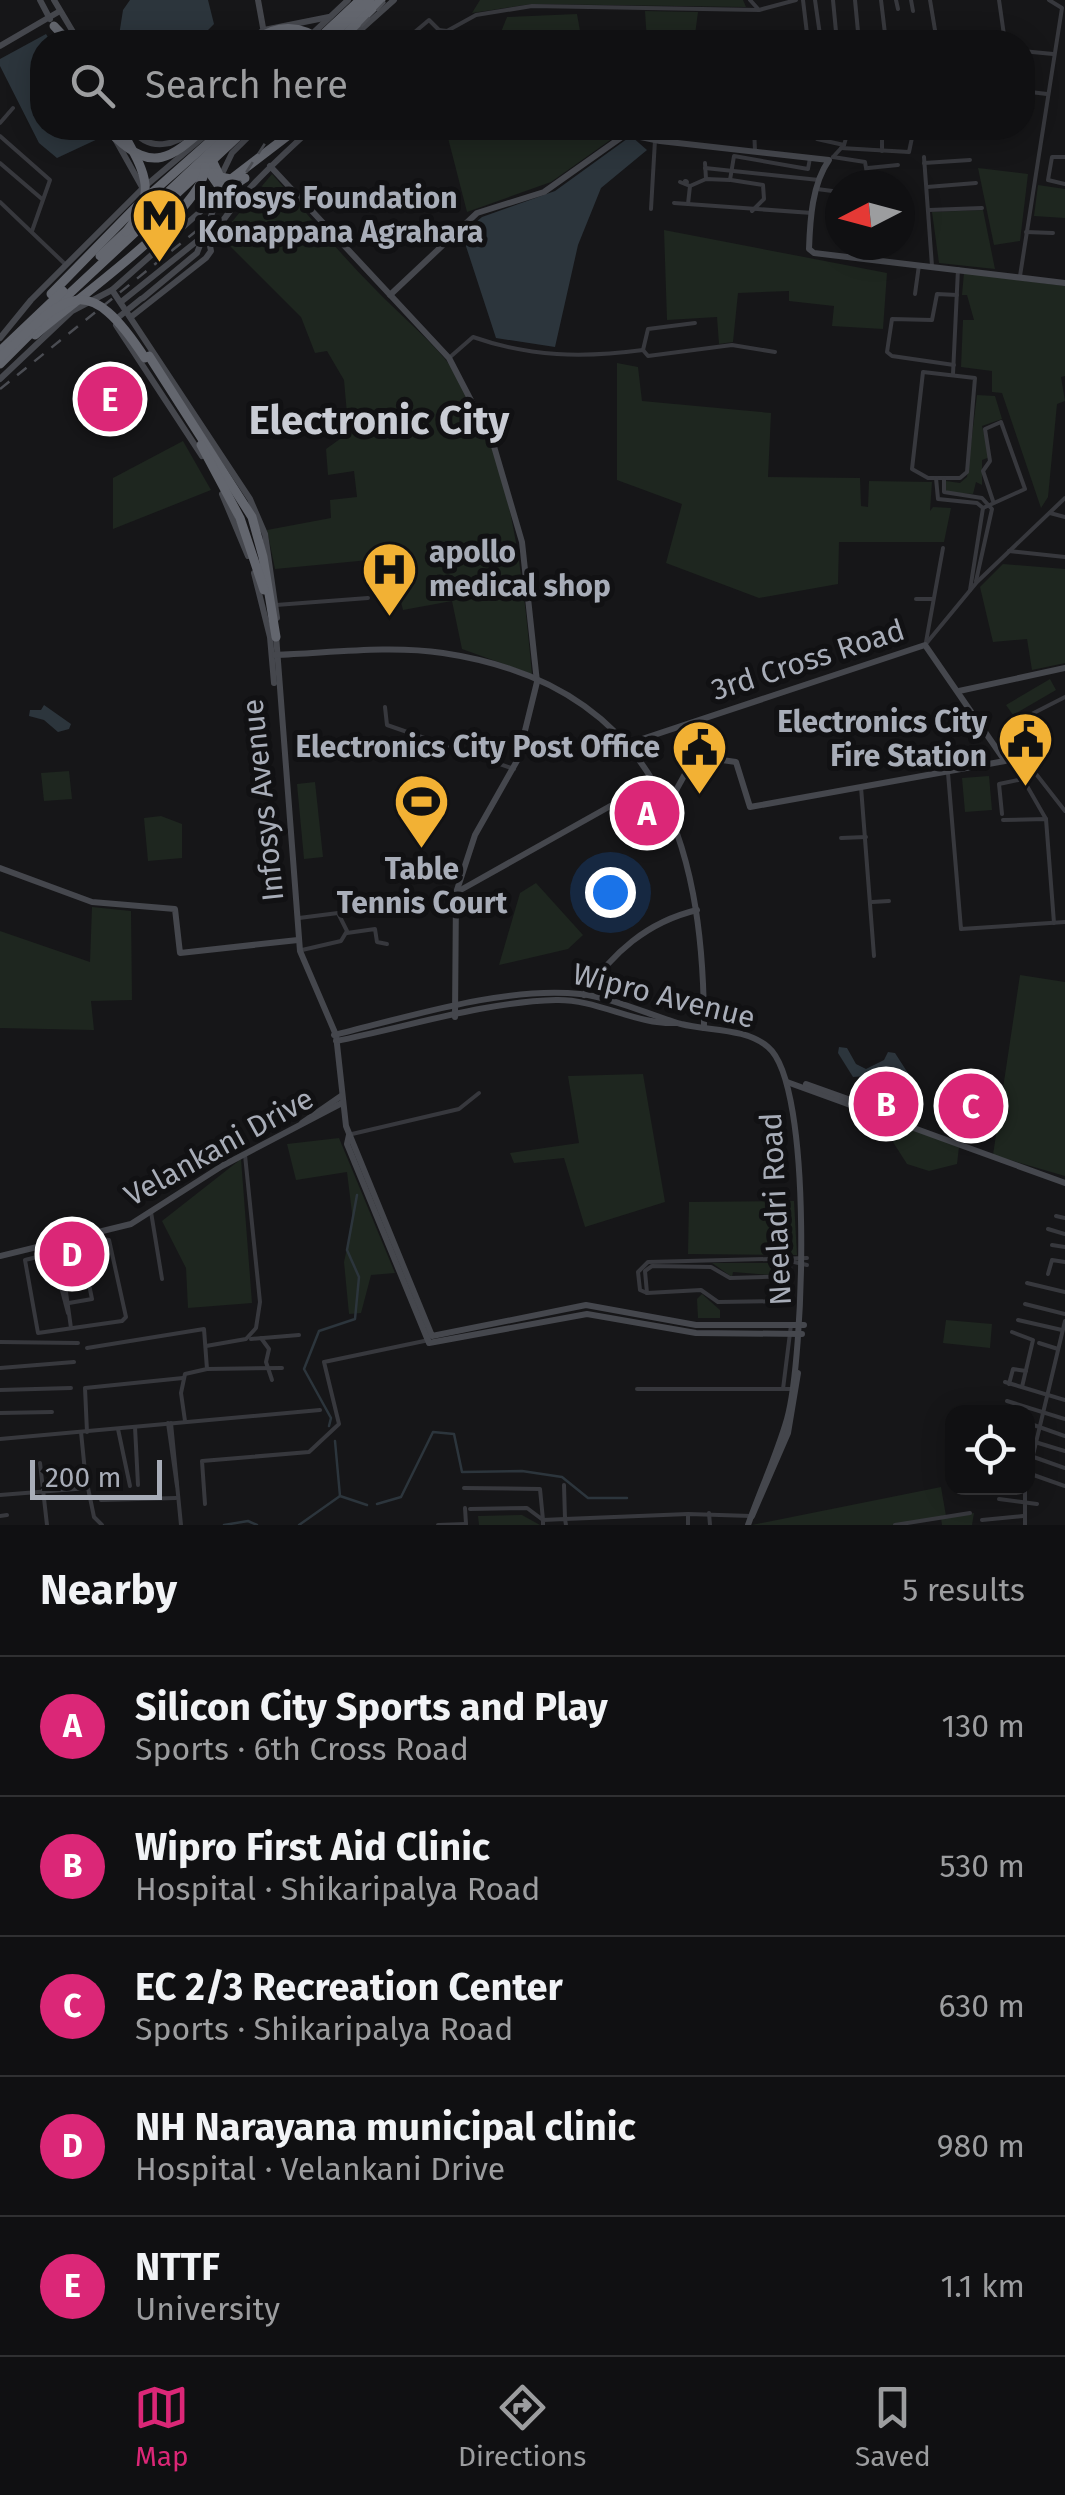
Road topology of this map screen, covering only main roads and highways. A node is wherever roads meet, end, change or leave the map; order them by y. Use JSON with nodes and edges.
{"nodes":[{"id":1,"x":360,"y":0,"type":"edge"},
{"id":2,"x":370,"y":0,"type":"edge"},
{"id":3,"x":382,"y":0,"type":"edge"},
{"id":4,"x":324,"y":30,"type":"edge"},
{"id":5,"x":337,"y":30,"type":"edge"},
{"id":6,"x":355,"y":30,"type":"edge"},
{"id":7,"x":124,"y":140,"type":"edge"},
{"id":8,"x":124,"y":140,"type":"edge"},
{"id":9,"x":191,"y":140,"type":"edge"},
{"id":10,"x":211,"y":140,"type":"edge"},
{"id":11,"x":223,"y":140,"type":"edge"},
{"id":12,"x":234,"y":140,"type":"edge"},
{"id":13,"x":285,"y":140,"type":"edge"},
{"id":14,"x":209,"y":163,"type":"junction"},
{"id":15,"x":126,"y":232,"type":"junction"},
{"id":16,"x":42,"y":310,"type":"junction"},
{"id":17,"x":0,"y":354,"type":"edge"},
{"id":18,"x":147,"y":357,"type":"junction"}],
"edges":[{"from":1,"to":4,"type":"highway"},
{"from":2,"to":5,"type":"highway"},
{"from":3,"to":6,"type":"highway"},
{"from":7,"to":9,"type":"highway"},
{"from":8,"to":15,"type":"highway","bridge":true},
{"from":10,"to":17,"type":"highway"},
{"from":11,"to":15,"type":"highway","bridge":true},
{"from":12,"to":14,"type":"highway"},
{"from":13,"to":14,"type":"highway"},
{"from":14,"to":17,"type":"highway"},
{"from":14,"to":17,"type":"highway"},
{"from":15,"to":16,"type":"highway"},
{"from":16,"to":17,"type":"highway","bridge":true},
{"from":16,"to":18,"type":"highway","bridge":true},
{"from":17,"to":18,"type":"highway","bridge":true},
{"from":18,"to":18,"type":"highway"}]}
